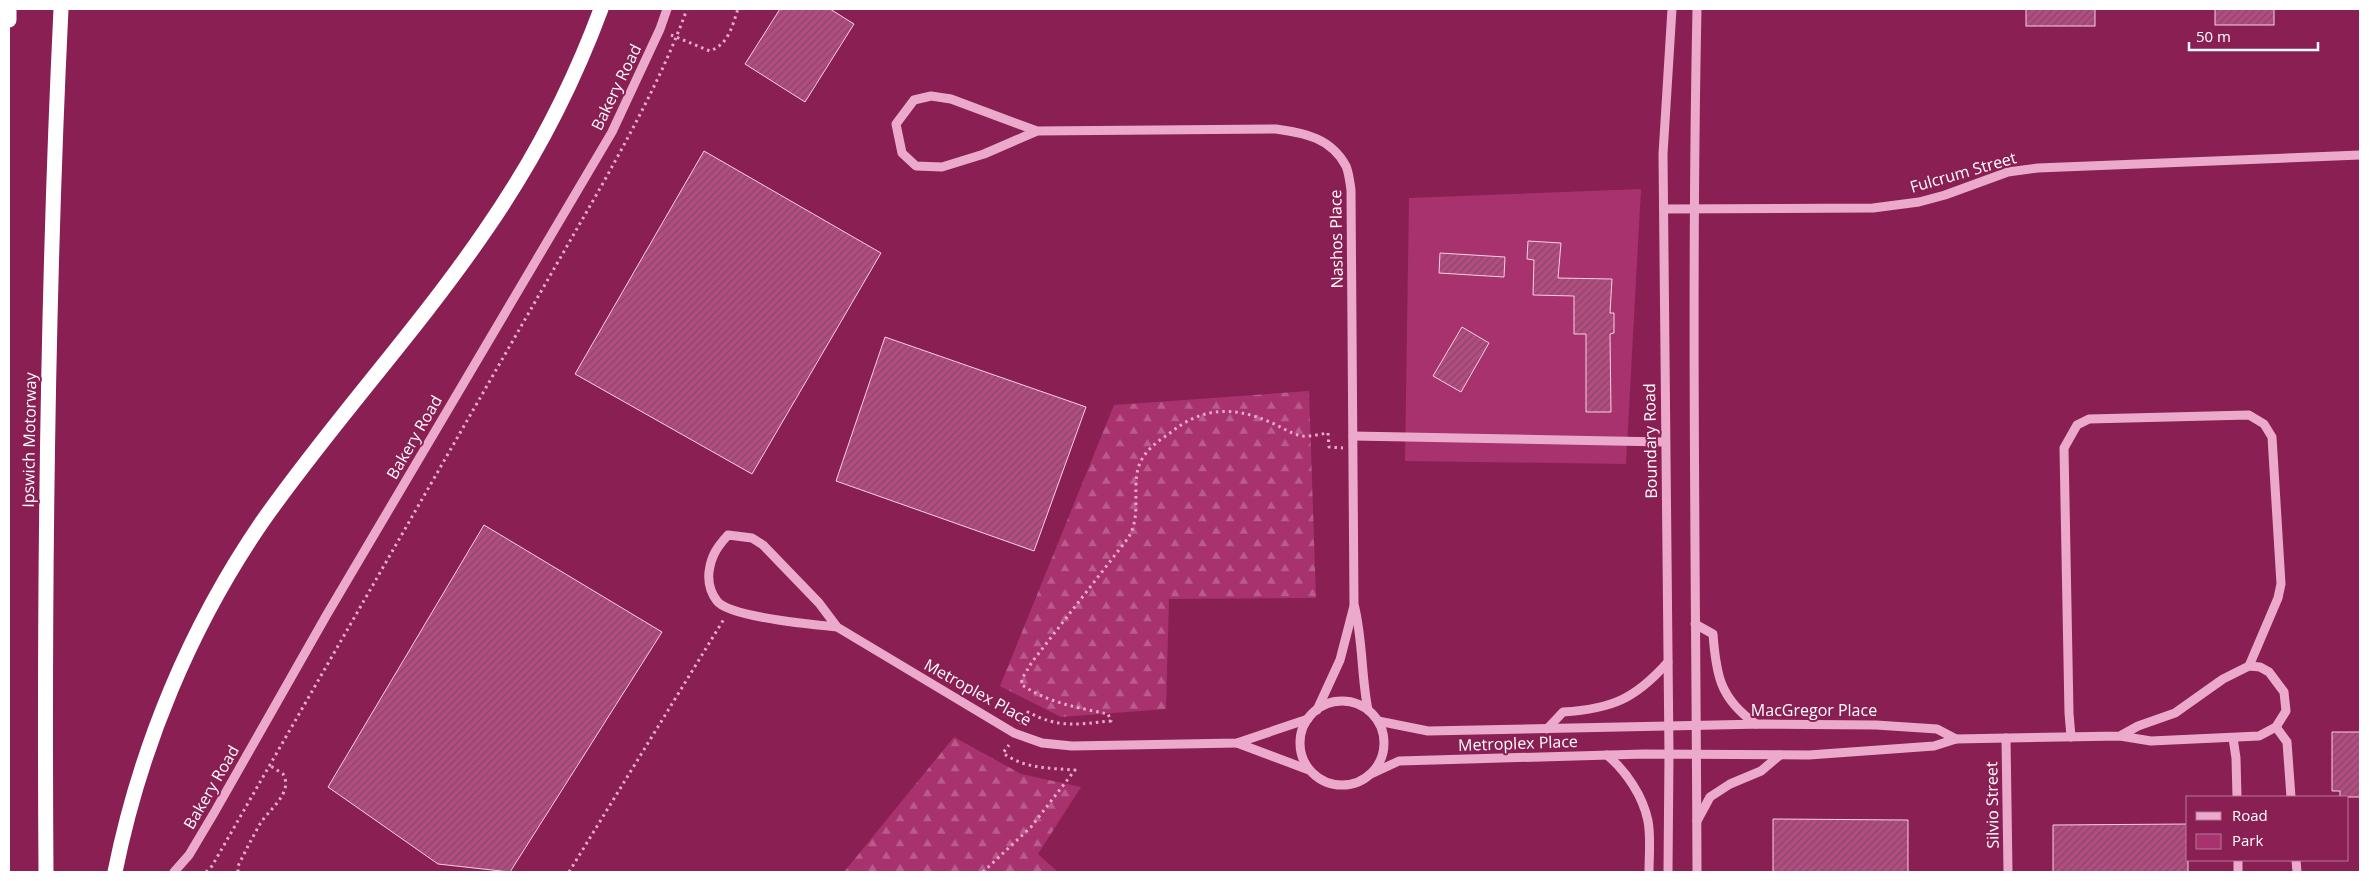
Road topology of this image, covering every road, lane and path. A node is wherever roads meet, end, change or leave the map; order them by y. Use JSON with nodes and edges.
{"nodes":[{"id":1,"x":9,"y":9,"type":"edge"},
{"id":2,"x":61,"y":9,"type":"edge"},
{"id":3,"x":602,"y":9,"type":"edge"},
{"id":4,"x":667,"y":9,"type":"edge"},
{"id":5,"x":687,"y":9,"type":"edge"},
{"id":6,"x":738,"y":9,"type":"edge"},
{"id":7,"x":1672,"y":9,"type":"edge"},
{"id":8,"x":1697,"y":9,"type":"edge"},
{"id":9,"x":9,"y":20,"type":"edge"},
{"id":10,"x":660,"y":30,"type":"junction"},
{"id":11,"x":677,"y":38,"type":"junction"},
{"id":12,"x":1037,"y":131,"type":"junction"},
{"id":13,"x":2360,"y":155,"type":"edge"},
{"id":14,"x":1664,"y":209,"type":"junction"},
{"id":15,"x":1693,"y":210,"type":"junction"},
{"id":16,"x":1353,"y":436,"type":"junction"},
{"id":17,"x":1664,"y":442,"type":"junction"},
{"id":18,"x":1353,"y":448,"type":"junction"},
{"id":19,"x":1354,"y":604,"type":"junction"},
{"id":20,"x":730,"y":609,"type":"junction"},
{"id":21,"x":1695,"y":624,"type":"junction"},
{"id":22,"x":837,"y":627,"type":"junction"},
{"id":23,"x":1668,"y":662,"type":"junction"},
{"id":24,"x":2248,"y":666,"type":"junction"},
{"id":25,"x":1317,"y":710,"type":"junction"},
{"id":26,"x":1368,"y":710,"type":"junction"},
{"id":27,"x":1308,"y":719,"type":"junction"},
{"id":28,"x":1378,"y":721,"type":"junction"},
{"id":29,"x":1756,"y":724,"type":"junction"},
{"id":30,"x":1696,"y":726,"type":"junction"},
{"id":31,"x":2276,"y":727,"type":"junction"},
{"id":32,"x":1669,"y":728,"type":"junction"},
{"id":33,"x":1547,"y":729,"type":"junction"},
{"id":34,"x":1014,"y":733,"type":"junction"},
{"id":35,"x":2120,"y":736,"type":"junction"},
{"id":36,"x":2071,"y":737,"type":"junction"},
{"id":37,"x":2006,"y":738,"type":"junction"},
{"id":38,"x":2233,"y":738,"type":"junction"},
{"id":39,"x":1956,"y":739,"type":"junction"},
{"id":40,"x":1237,"y":743,"type":"junction"},
{"id":41,"x":1669,"y":754,"type":"junction"},
{"id":42,"x":1607,"y":755,"type":"junction"},
{"id":43,"x":1696,"y":755,"type":"junction"},
{"id":44,"x":1780,"y":755,"type":"junction"},
{"id":45,"x":269,"y":765,"type":"junction"},
{"id":46,"x":1309,"y":770,"type":"junction"},
{"id":47,"x":1371,"y":774,"type":"junction"},
{"id":48,"x":2237,"y":796,"type":"edge"},
{"id":49,"x":2291,"y":796,"type":"edge"},
{"id":50,"x":1697,"y":821,"type":"junction"},
{"id":51,"x":46,"y":872,"type":"edge"},
{"id":52,"x":115,"y":872,"type":"edge"},
{"id":53,"x":174,"y":872,"type":"edge"},
{"id":54,"x":206,"y":872,"type":"edge"},
{"id":55,"x":238,"y":872,"type":"edge"},
{"id":56,"x":570,"y":872,"type":"edge"},
{"id":57,"x":983,"y":872,"type":"edge"},
{"id":58,"x":1649,"y":872,"type":"edge"},
{"id":59,"x":1668,"y":872,"type":"edge"},
{"id":60,"x":1697,"y":872,"type":"edge"},
{"id":61,"x":2008,"y":872,"type":"edge"}],
"edges":[{"from":1,"to":9,"type":"highway"},
{"from":2,"to":51,"type":"highway","name":"Ipswich Motorway"},
{"from":3,"to":52,"type":"highway"},
{"from":4,"to":10,"type":"street","name":"Bakery Road"},
{"from":5,"to":11,"type":"path"},
{"from":6,"to":11,"type":"path"},
{"from":7,"to":14,"type":"street","name":"Boundary Road"},
{"from":8,"to":15,"type":"street"},
{"from":10,"to":11,"type":"path"},
{"from":10,"to":53,"type":"street","name":"Bakery Road"},
{"from":11,"to":45,"type":"path"},
{"from":12,"to":12,"type":"street","name":"Nashos Place"},
{"from":12,"to":16,"type":"street","name":"Nashos Place"},
{"from":13,"to":15,"type":"street","name":"Fulcrum Street"},
{"from":14,"to":15,"type":"street","name":"Fulcrum Street"},
{"from":14,"to":17,"type":"street","name":"Boundary Road"},
{"from":15,"to":21,"type":"street"},
{"from":16,"to":17,"type":"street"},
{"from":16,"to":18,"type":"street","name":"Nashos Place"},
{"from":17,"to":23,"type":"street","name":"Boundary Road"},
{"from":18,"to":19,"type":"street","name":"Nashos Place"},
{"from":18,"to":34,"type":"path"},
{"from":19,"to":25,"type":"street","name":"Nashos Place"},
{"from":19,"to":26,"type":"street","name":"Nashos Place"},
{"from":20,"to":22,"type":"street","name":"Metroplex Place"},
{"from":20,"to":22,"type":"street","name":"Metroplex Place"},
{"from":20,"to":56,"type":"path"},
{"from":21,"to":29,"type":"street"},
{"from":21,"to":30,"type":"street"},
{"from":22,"to":34,"type":"street","name":"Metroplex Place"},
{"from":23,"to":32,"type":"street","name":"Boundary Road"},
{"from":23,"to":33,"type":"street"},
{"from":24,"to":31,"type":"street"},
{"from":24,"to":35,"type":"street","name":"MacGregor Place"},
{"from":24,"to":36,"type":"street"},
{"from":25,"to":26,"type":"street"},
{"from":25,"to":27,"type":"street"},
{"from":26,"to":28,"type":"street"},
{"from":27,"to":40,"type":"street","name":"Metroplex Place"},
{"from":27,"to":46,"type":"street"},
{"from":28,"to":33,"type":"street","name":"Metroplex Place"},
{"from":28,"to":47,"type":"street"},
{"from":29,"to":30,"type":"street","name":"MacGregor Place"},
{"from":29,"to":39,"type":"street","name":"MacGregor Place"},
{"from":30,"to":32,"type":"street","name":"MacGregor Place"},
{"from":30,"to":43,"type":"street"},
{"from":31,"to":38,"type":"street","name":"MacGregor Place"},
{"from":31,"to":49,"type":"street"},
{"from":32,"to":33,"type":"street","name":"Metroplex Place"},
{"from":32,"to":41,"type":"street","name":"Boundary Road"},
{"from":34,"to":40,"type":"street","name":"Metroplex Place"},
{"from":34,"to":57,"type":"path"},
{"from":35,"to":36,"type":"street","name":"MacGregor Place"},
{"from":35,"to":38,"type":"street","name":"MacGregor Place"},
{"from":36,"to":37,"type":"street","name":"MacGregor Place"},
{"from":37,"to":39,"type":"street","name":"MacGregor Place"},
{"from":37,"to":61,"type":"street","name":"Silvio Street"},
{"from":38,"to":48,"type":"street"},
{"from":39,"to":44,"type":"street","name":"MacGregor Place"},
{"from":40,"to":46,"type":"street","name":"Metroplex Place"},
{"from":41,"to":42,"type":"street","name":"Metroplex Place"},
{"from":41,"to":43,"type":"street","name":"MacGregor Place"},
{"from":41,"to":59,"type":"street","name":"Boundary Road"},
{"from":42,"to":47,"type":"street","name":"Metroplex Place"},
{"from":42,"to":58,"type":"street"},
{"from":43,"to":44,"type":"street","name":"MacGregor Place"},
{"from":43,"to":50,"type":"street"},
{"from":44,"to":50,"type":"street"},
{"from":45,"to":54,"type":"path"},
{"from":45,"to":55,"type":"path"},
{"from":46,"to":47,"type":"street"},
{"from":50,"to":60,"type":"street"}]}
